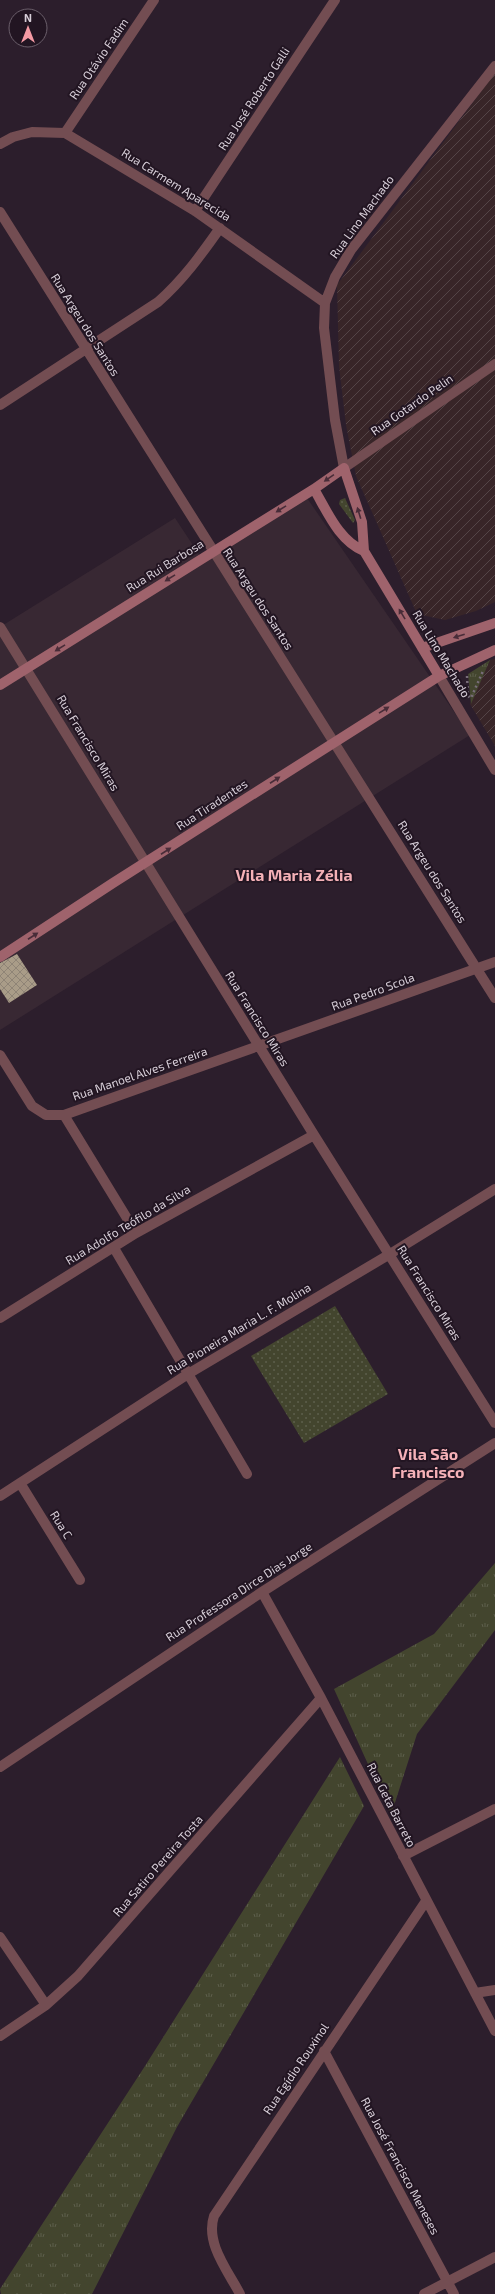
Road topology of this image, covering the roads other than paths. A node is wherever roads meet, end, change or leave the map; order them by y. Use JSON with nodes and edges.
{"nodes":[{"id":1,"x":154,"y":0,"type":"edge"},
{"id":2,"x":334,"y":0,"type":"edge"},
{"id":3,"x":495,"y":66,"type":"edge"},
{"id":4,"x":65,"y":133,"type":"junction"},
{"id":5,"x":0,"y":144,"type":"edge"},
{"id":6,"x":195,"y":211,"type":"junction"},
{"id":7,"x":0,"y":212,"type":"edge"},
{"id":8,"x":220,"y":228,"type":"junction"},
{"id":9,"x":325,"y":302,"type":"junction"},
{"id":10,"x":85,"y":349,"type":"junction"},
{"id":11,"x":495,"y":364,"type":"edge"},
{"id":12,"x":0,"y":405,"type":"edge"},
{"id":13,"x":344,"y":468,"type":"junction"},
{"id":14,"x":314,"y":489,"type":"junction"},
{"id":15,"x":364,"y":551,"type":"junction"},
{"id":16,"x":212,"y":552,"type":"junction"},
{"id":17,"x":495,"y":623,"type":"edge"},
{"id":18,"x":0,"y":627,"type":"edge"},
{"id":19,"x":422,"y":648,"type":"junction"},
{"id":20,"x":495,"y":650,"type":"edge"},
{"id":21,"x":27,"y":669,"type":"junction"},
{"id":22,"x":439,"y":676,"type":"junction"},
{"id":23,"x":0,"y":685,"type":"edge"},
{"id":24,"x":335,"y":741,"type":"junction"},
{"id":25,"x":495,"y":770,"type":"edge"},
{"id":26,"x":146,"y":864,"type":"junction"},
{"id":27,"x":0,"y":957,"type":"edge"},
{"id":28,"x":495,"y":962,"type":"edge"},
{"id":29,"x":476,"y":968,"type":"junction"},
{"id":30,"x":495,"y":998,"type":"edge"},
{"id":31,"x":259,"y":1046,"type":"junction"},
{"id":32,"x":0,"y":1055,"type":"edge"},
{"id":33,"x":64,"y":1115,"type":"junction"},
{"id":34,"x":314,"y":1135,"type":"junction"},
{"id":35,"x":495,"y":1189,"type":"edge"},
{"id":36,"x":136,"y":1233,"type":"junction"},
{"id":37,"x":114,"y":1248,"type":"junction"},
{"id":38,"x":390,"y":1254,"type":"junction"},
{"id":39,"x":0,"y":1318,"type":"edge"},
{"id":40,"x":188,"y":1374,"type":"junction"},
{"id":41,"x":495,"y":1423,"type":"edge"},
{"id":42,"x":495,"y":1442,"type":"edge"},
{"id":43,"x":247,"y":1474,"type":"dead end"},
{"id":44,"x":20,"y":1483,"type":"junction"},
{"id":45,"x":0,"y":1496,"type":"edge"},
{"id":46,"x":80,"y":1580,"type":"dead end"},
{"id":47,"x":262,"y":1592,"type":"junction"},
{"id":48,"x":321,"y":1698,"type":"junction"},
{"id":49,"x":0,"y":1767,"type":"edge"},
{"id":50,"x":495,"y":1809,"type":"edge"},
{"id":51,"x":403,"y":1856,"type":"junction"},
{"id":52,"x":426,"y":1901,"type":"junction"},
{"id":53,"x":0,"y":1937,"type":"edge"},
{"id":54,"x":495,"y":1990,"type":"edge"},
{"id":55,"x":475,"y":1993,"type":"junction"},
{"id":56,"x":46,"y":2005,"type":"junction"},
{"id":57,"x":495,"y":2031,"type":"edge"},
{"id":58,"x":0,"y":2036,"type":"edge"},
{"id":59,"x":324,"y":2051,"type":"junction"},
{"id":60,"x":495,"y":2258,"type":"edge"},
{"id":61,"x":447,"y":2282,"type":"junction"},
{"id":62,"x":240,"y":2294,"type":"edge"},
{"id":63,"x":424,"y":2294,"type":"edge"},
{"id":64,"x":454,"y":2294,"type":"edge"}],
"edges":[{"from":1,"to":4,"type":"street","name":"Rua Otávio Fadim"},
{"from":2,"to":6,"type":"street","name":"Rua José Roberto Galli"},
{"from":3,"to":9,"type":"street","name":"Rua Lino Machado"},
{"from":4,"to":5,"type":"street","name":"Rua Carmem Aparecida"},
{"from":4,"to":6,"type":"street","name":"Rua Carmem Aparecida"},
{"from":6,"to":8,"type":"street","name":"Rua Carmem Aparecida"},
{"from":7,"to":10,"type":"street","name":"Rua Argeu dos Santos"},
{"from":8,"to":9,"type":"street","name":"Rua Carmem Aparecida"},
{"from":8,"to":10,"type":"street"},
{"from":9,"to":13,"type":"street","name":"Rua Lino Machado"},
{"from":10,"to":12,"type":"street"},
{"from":10,"to":16,"type":"street","name":"Rua Argeu dos Santos"},
{"from":11,"to":13,"type":"street","name":"Rua Gotardo Pelin"},
{"from":13,"to":14,"type":"main road","name":"Rua Rui Barbosa","one_way":true},
{"from":15,"to":13,"type":"main road","name":"Rua Lino Machado","one_way":true},
{"from":14,"to":15,"type":"main road","name":"Rua Lino Machado"},
{"from":14,"to":16,"type":"main road","name":"Rua Rui Barbosa","one_way":true},
{"from":19,"to":15,"type":"main road","name":"Rua Lino Machado","one_way":true},
{"from":16,"to":21,"type":"main road","name":"Rua Rui Barbosa","one_way":true},
{"from":16,"to":24,"type":"street","name":"Rua Argeu dos Santos"},
{"from":17,"to":19,"type":"main road","one_way":true},
{"from":18,"to":21,"type":"street","name":"Rua Francisco Miras"},
{"from":19,"to":22,"type":"main road","name":"Rua Lino Machado"},
{"from":20,"to":22,"type":"main road","name":"Rua Tiradentes"},
{"from":21,"to":23,"type":"main road","name":"Rua Rui Barbosa"},
{"from":21,"to":26,"type":"street","name":"Rua Francisco Miras"},
{"from":24,"to":22,"type":"main road","name":"Rua Tiradentes","one_way":true},
{"from":22,"to":25,"type":"street","name":"Rua Lino Machado"},
{"from":26,"to":24,"type":"main road","name":"Rua Tiradentes","one_way":true},
{"from":24,"to":29,"type":"street","name":"Rua Argeu dos Santos"},
{"from":27,"to":26,"type":"main road","name":"Rua Tiradentes","one_way":true},
{"from":26,"to":31,"type":"street","name":"Rua Francisco Miras"},
{"from":28,"to":29,"type":"street","name":"Rua Pedro Scola"},
{"from":29,"to":30,"type":"street","name":"Rua Argeu dos Santos"},
{"from":29,"to":31,"type":"street","name":"Rua Pedro Scola"},
{"from":31,"to":33,"type":"street","name":"Rua Manoel Alves Ferreira"},
{"from":31,"to":34,"type":"street","name":"Rua Francisco Miras"},
{"from":32,"to":33,"type":"street","name":"Rua Manoel Alves Ferreira"},
{"from":33,"to":36,"type":"street"},
{"from":34,"to":36,"type":"street","name":"Rua Adolfo Teófilo da Silva"},
{"from":34,"to":38,"type":"street","name":"Rua Francisco Miras"},
{"from":35,"to":38,"type":"street","name":"Rua Pioneira Maria L. F. Molina"},
{"from":36,"to":37,"type":"street","name":"Rua Adolfo Teófilo da Silva"},
{"from":37,"to":39,"type":"street","name":"Rua Adolfo Teófilo da Silva"},
{"from":37,"to":40,"type":"street"},
{"from":38,"to":40,"type":"street","name":"Rua Pioneira Maria L. F. Molina"},
{"from":38,"to":41,"type":"street","name":"Rua Francisco Miras"},
{"from":40,"to":43,"type":"street"},
{"from":40,"to":44,"type":"street","name":"Rua Pioneira Maria L. F. Molina"},
{"from":42,"to":47,"type":"street","name":"Rua Professora Dirce Dias Jorge"},
{"from":44,"to":45,"type":"street","name":"Rua Pioneira Maria L. F. Molina"},
{"from":44,"to":46,"type":"street","name":"Rua C"},
{"from":47,"to":48,"type":"street","name":"Rua Geta Barreto"},
{"from":47,"to":49,"type":"street","name":"Rua Professora Dirce Dias Jorge"},
{"from":48,"to":51,"type":"street","name":"Rua Geta Barreto"},
{"from":48,"to":56,"type":"street","name":"Rua Satiro Pereira Tosta"},
{"from":50,"to":51,"type":"street"},
{"from":51,"to":52,"type":"street","name":"Rua Geta Barreto"},
{"from":52,"to":55,"type":"street","name":"Rua Geta Barreto"},
{"from":52,"to":59,"type":"street","name":"Rua Egídio Rouxinol"},
{"from":53,"to":56,"type":"street"},
{"from":54,"to":55,"type":"street"},
{"from":55,"to":57,"type":"street","name":"Rua Geta Barreto"},
{"from":56,"to":58,"type":"street","name":"Rua Satiro Pereira Tosta"},
{"from":59,"to":61,"type":"street","name":"Rua José Francisco Meneses"},
{"from":59,"to":62,"type":"street","name":"Rua Egídio Rouxinol"},
{"from":60,"to":61,"type":"street"},
{"from":61,"to":63,"type":"street"},
{"from":61,"to":64,"type":"street","name":"Rua José Francisco Meneses"}]}
